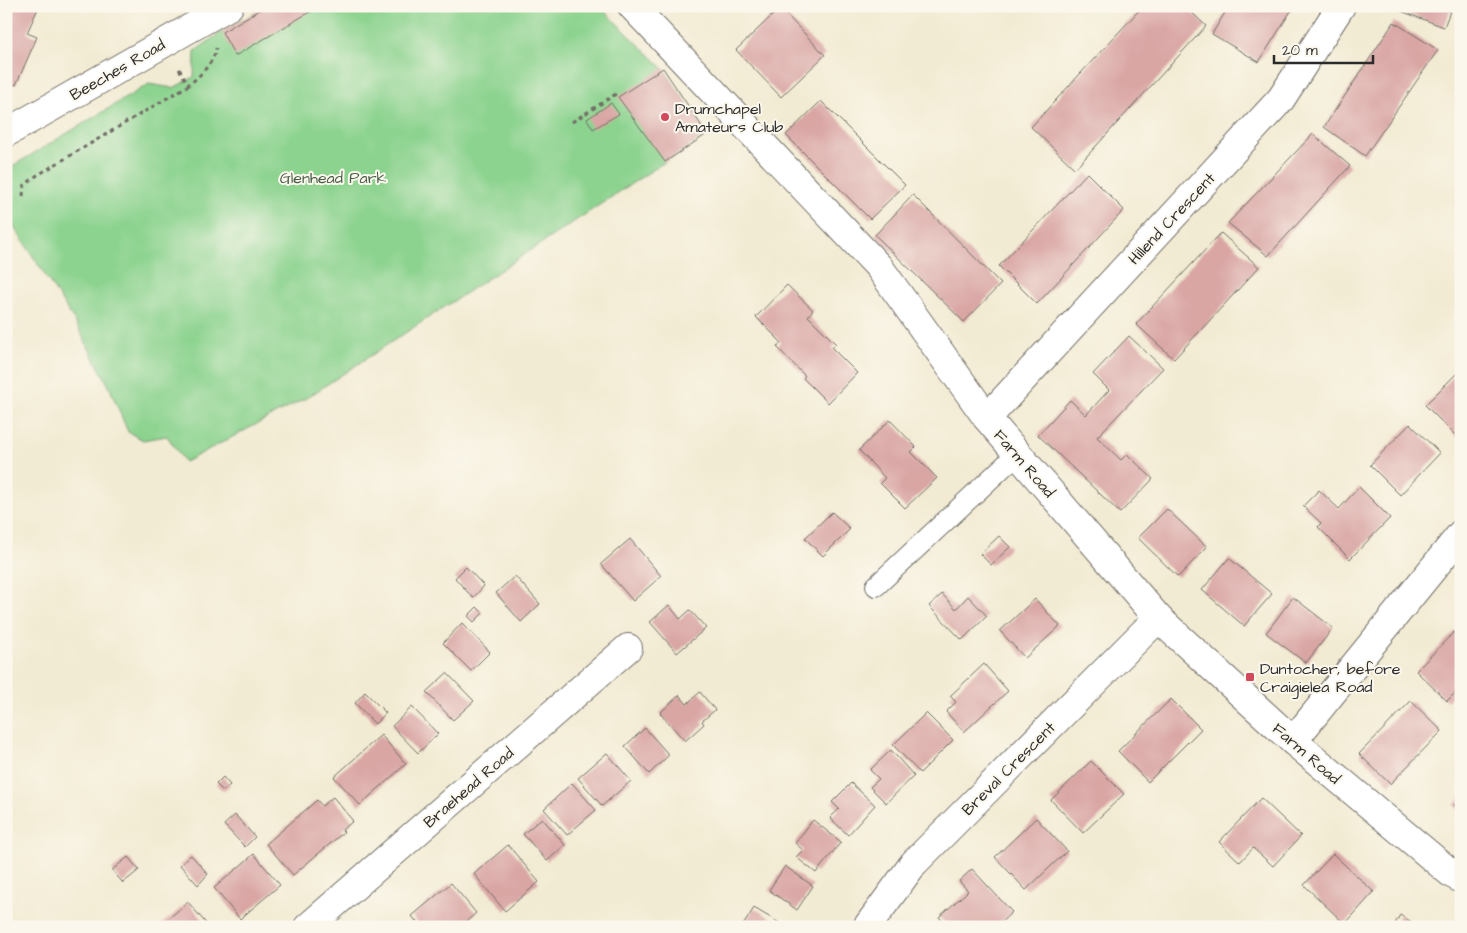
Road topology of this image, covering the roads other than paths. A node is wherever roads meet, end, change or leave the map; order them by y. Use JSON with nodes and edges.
{"nodes":[{"id":1,"x":229,"y":6,"type":"edge"},
{"id":2,"x":632,"y":6,"type":"edge"},
{"id":3,"x":1341,"y":6,"type":"edge"},
{"id":4,"x":6,"y":133,"type":"edge"},
{"id":5,"x":987,"y":418,"type":"junction"},
{"id":6,"x":1017,"y":454,"type":"junction"},
{"id":7,"x":1461,"y":534,"type":"edge"},
{"id":8,"x":876,"y":586,"type":"dead end"},
{"id":9,"x":1158,"y":618,"type":"junction"},
{"id":10,"x":628,"y":648,"type":"dead end"},
{"id":11,"x":1292,"y":741,"type":"junction"},
{"id":12,"x":1461,"y":879,"type":"edge"},
{"id":13,"x":308,"y":927,"type":"edge"},
{"id":14,"x":867,"y":927,"type":"edge"}],
"edges":[{"from":1,"to":4,"type":"street","name":"Beeches Road"},
{"from":2,"to":5,"type":"street","name":"Farm Road"},
{"from":3,"to":5,"type":"street","name":"Hillend Crescent"},
{"from":5,"to":6,"type":"street","name":"Farm Road"},
{"from":6,"to":8,"type":"lane"},
{"from":6,"to":9,"type":"street","name":"Farm Road"},
{"from":7,"to":11,"type":"street"},
{"from":9,"to":11,"type":"street","name":"Farm Road"},
{"from":9,"to":14,"type":"street","name":"Breval Crescent"},
{"from":10,"to":13,"type":"street","name":"Braehead Road"},
{"from":11,"to":12,"type":"street","name":"Farm Road"}]}
